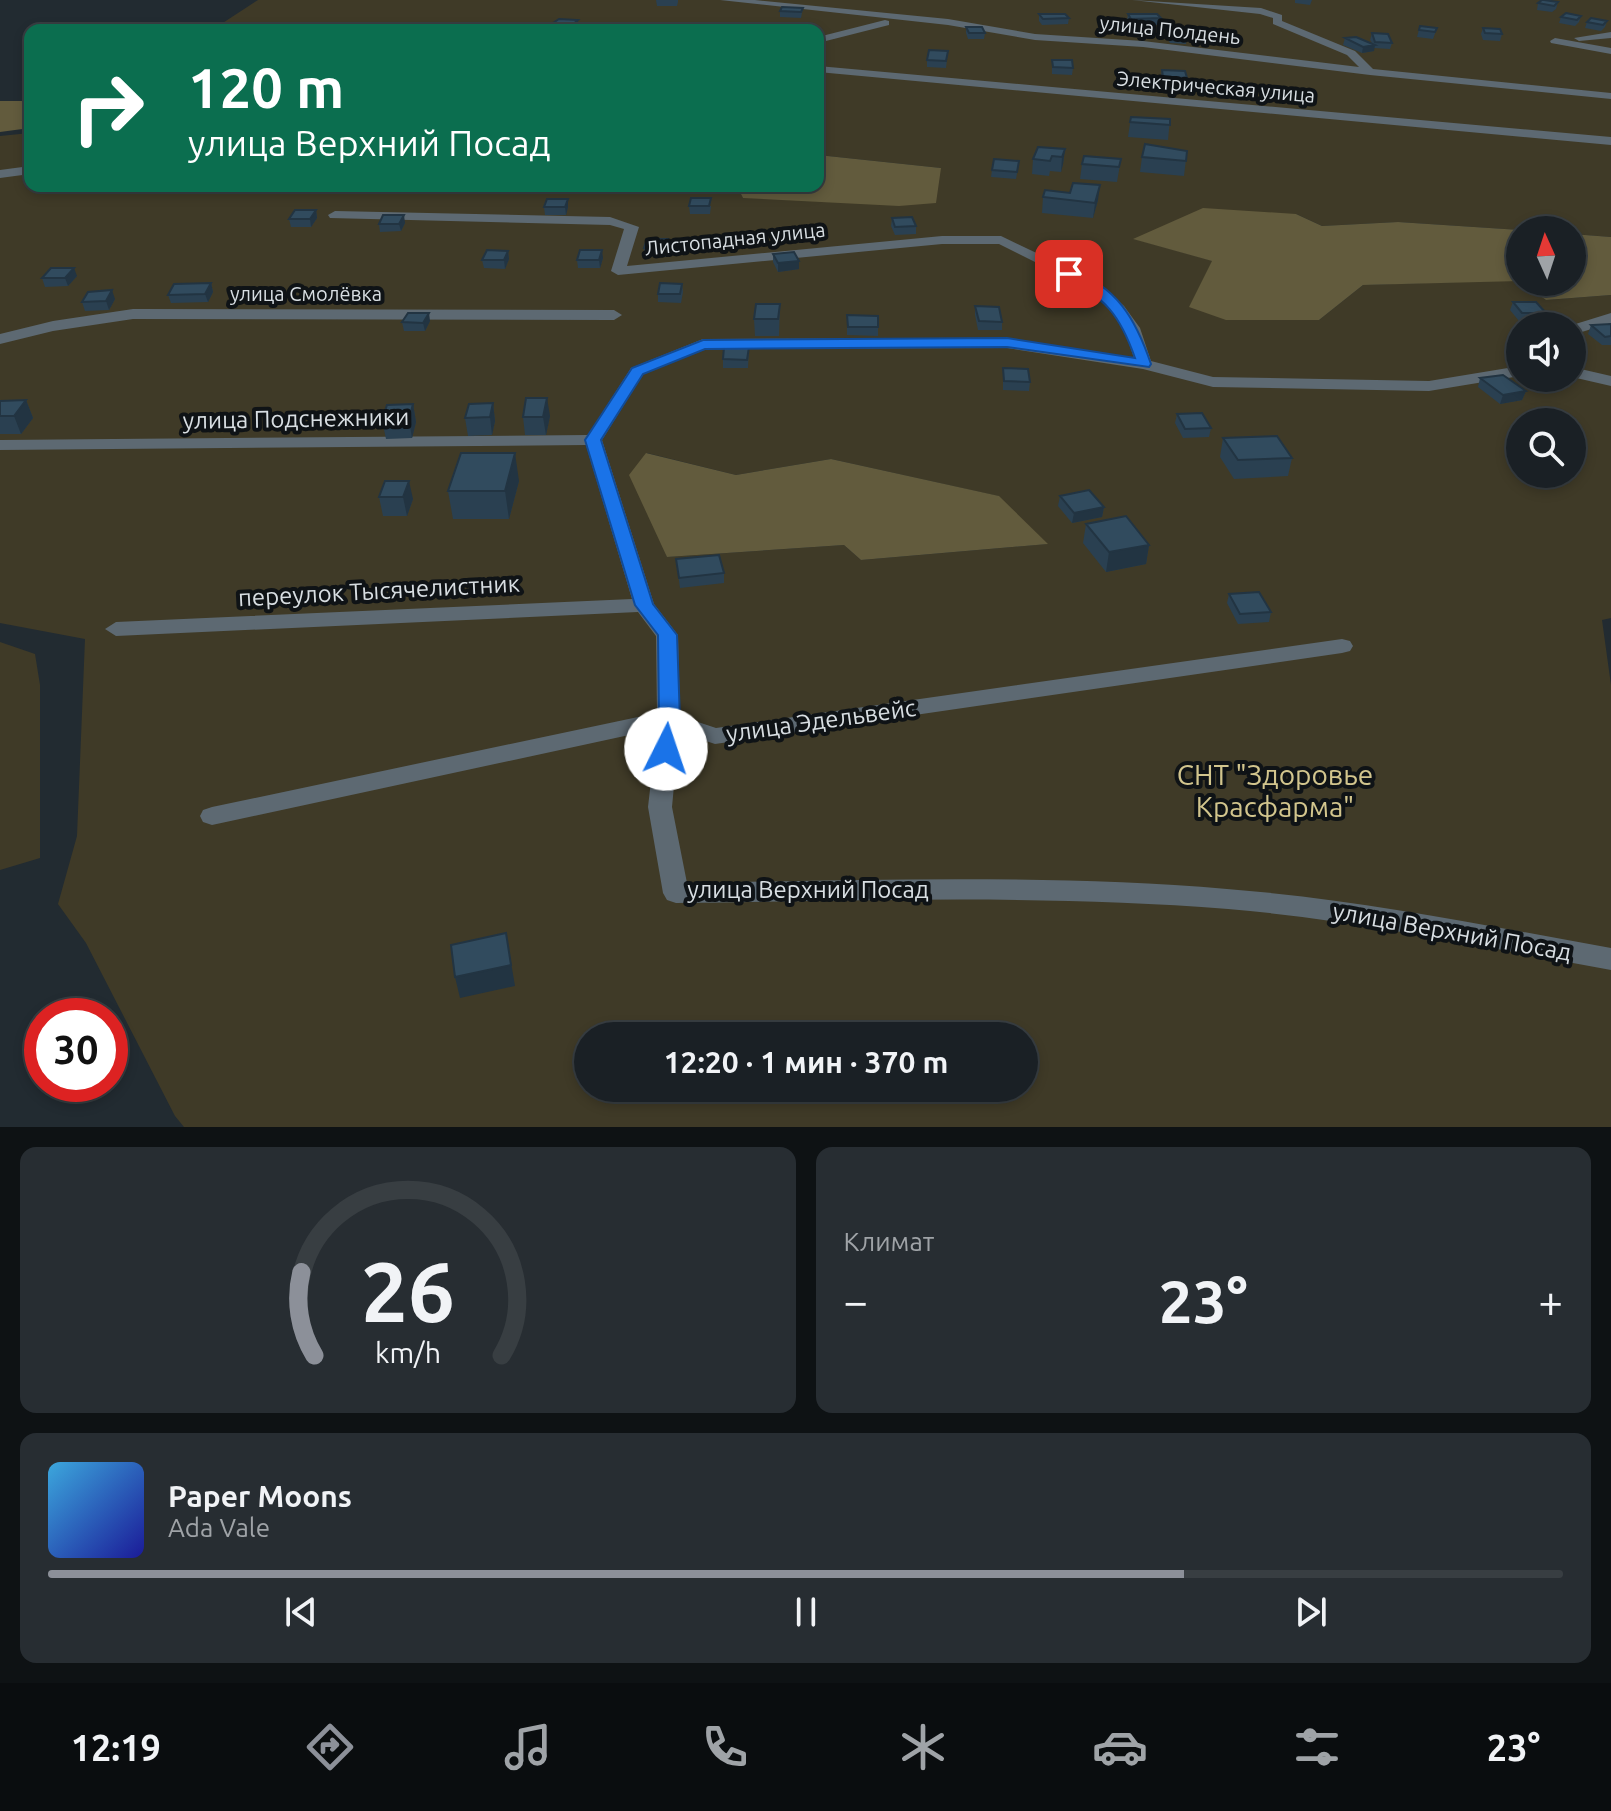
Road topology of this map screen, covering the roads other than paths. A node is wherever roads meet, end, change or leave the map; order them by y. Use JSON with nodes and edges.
{"nodes":[{"id":1,"x":725,"y":0,"type":"edge"},
{"id":2,"x":1137,"y":0,"type":"edge"},
{"id":3,"x":900,"y":19,"type":"junction"},
{"id":4,"x":1611,"y":35,"type":"edge"},
{"id":5,"x":824,"y":38,"type":"edge"},
{"id":6,"x":1611,"y":51,"type":"edge"},
{"id":7,"x":824,"y":70,"type":"edge"},
{"id":8,"x":1370,"y":72,"type":"junction"},
{"id":9,"x":1611,"y":96,"type":"edge"},
{"id":10,"x":1611,"y":141,"type":"edge"},
{"id":11,"x":24,"y":171,"type":"edge"},
{"id":12,"x":0,"y":174,"type":"edge"},
{"id":13,"x":335,"y":215,"type":"dead end"},
{"id":14,"x":614,"y":315,"type":"dead end"},
{"id":15,"x":1611,"y":318,"type":"edge"},
{"id":16,"x":1586,"y":326,"type":"edge"},
{"id":17,"x":0,"y":339,"type":"edge"},
{"id":18,"x":1144,"y":364,"type":"junction"},
{"id":19,"x":1506,"y":373,"type":"edge"},
{"id":20,"x":1586,"y":375,"type":"edge"},
{"id":21,"x":1611,"y":381,"type":"edge"},
{"id":22,"x":593,"y":440,"type":"junction"},
{"id":23,"x":0,"y":445,"type":"edge"},
{"id":24,"x":644,"y":605,"type":"junction"},
{"id":25,"x":116,"y":629,"type":"dead end"},
{"id":26,"x":1342,"y":646,"type":"dead end"},
{"id":27,"x":669,"y":720,"type":"junction"},
{"id":28,"x":212,"y":816,"type":"dead end"},
{"id":29,"x":1611,"y":959,"type":"edge"}],
"edges":[{"from":1,"to":3,"type":"street","name":"улица Полдень"},
{"from":2,"to":8,"type":"street"},
{"from":3,"to":5,"type":"street"},
{"from":3,"to":8,"type":"street","name":"улица Полдень"},
{"from":4,"to":6,"type":"street"},
{"from":7,"to":10,"type":"street","name":"Электрическая улица"},
{"from":8,"to":9,"type":"street","name":"улица Полдень"},
{"from":11,"to":12,"type":"street"},
{"from":13,"to":18,"type":"street","name":"Листопадная улица"},
{"from":14,"to":17,"type":"street","name":"улица Смолёвка"},
{"from":15,"to":16,"type":"street"},
{"from":18,"to":19,"type":"street"},
{"from":18,"to":22,"type":"street"},
{"from":20,"to":21,"type":"street"},
{"from":22,"to":23,"type":"street","name":"улица Подснежники"},
{"from":22,"to":24,"type":"street","name":"улица Верхний Посад"},
{"from":24,"to":25,"type":"street","name":"переулок Тысячелистник"},
{"from":24,"to":27,"type":"street","name":"улица Верхний Посад"},
{"from":26,"to":27,"type":"street","name":"улица Эдельвейс"},
{"from":27,"to":28,"type":"street"},
{"from":27,"to":29,"type":"street","name":"улица Верхний Посад"}]}
